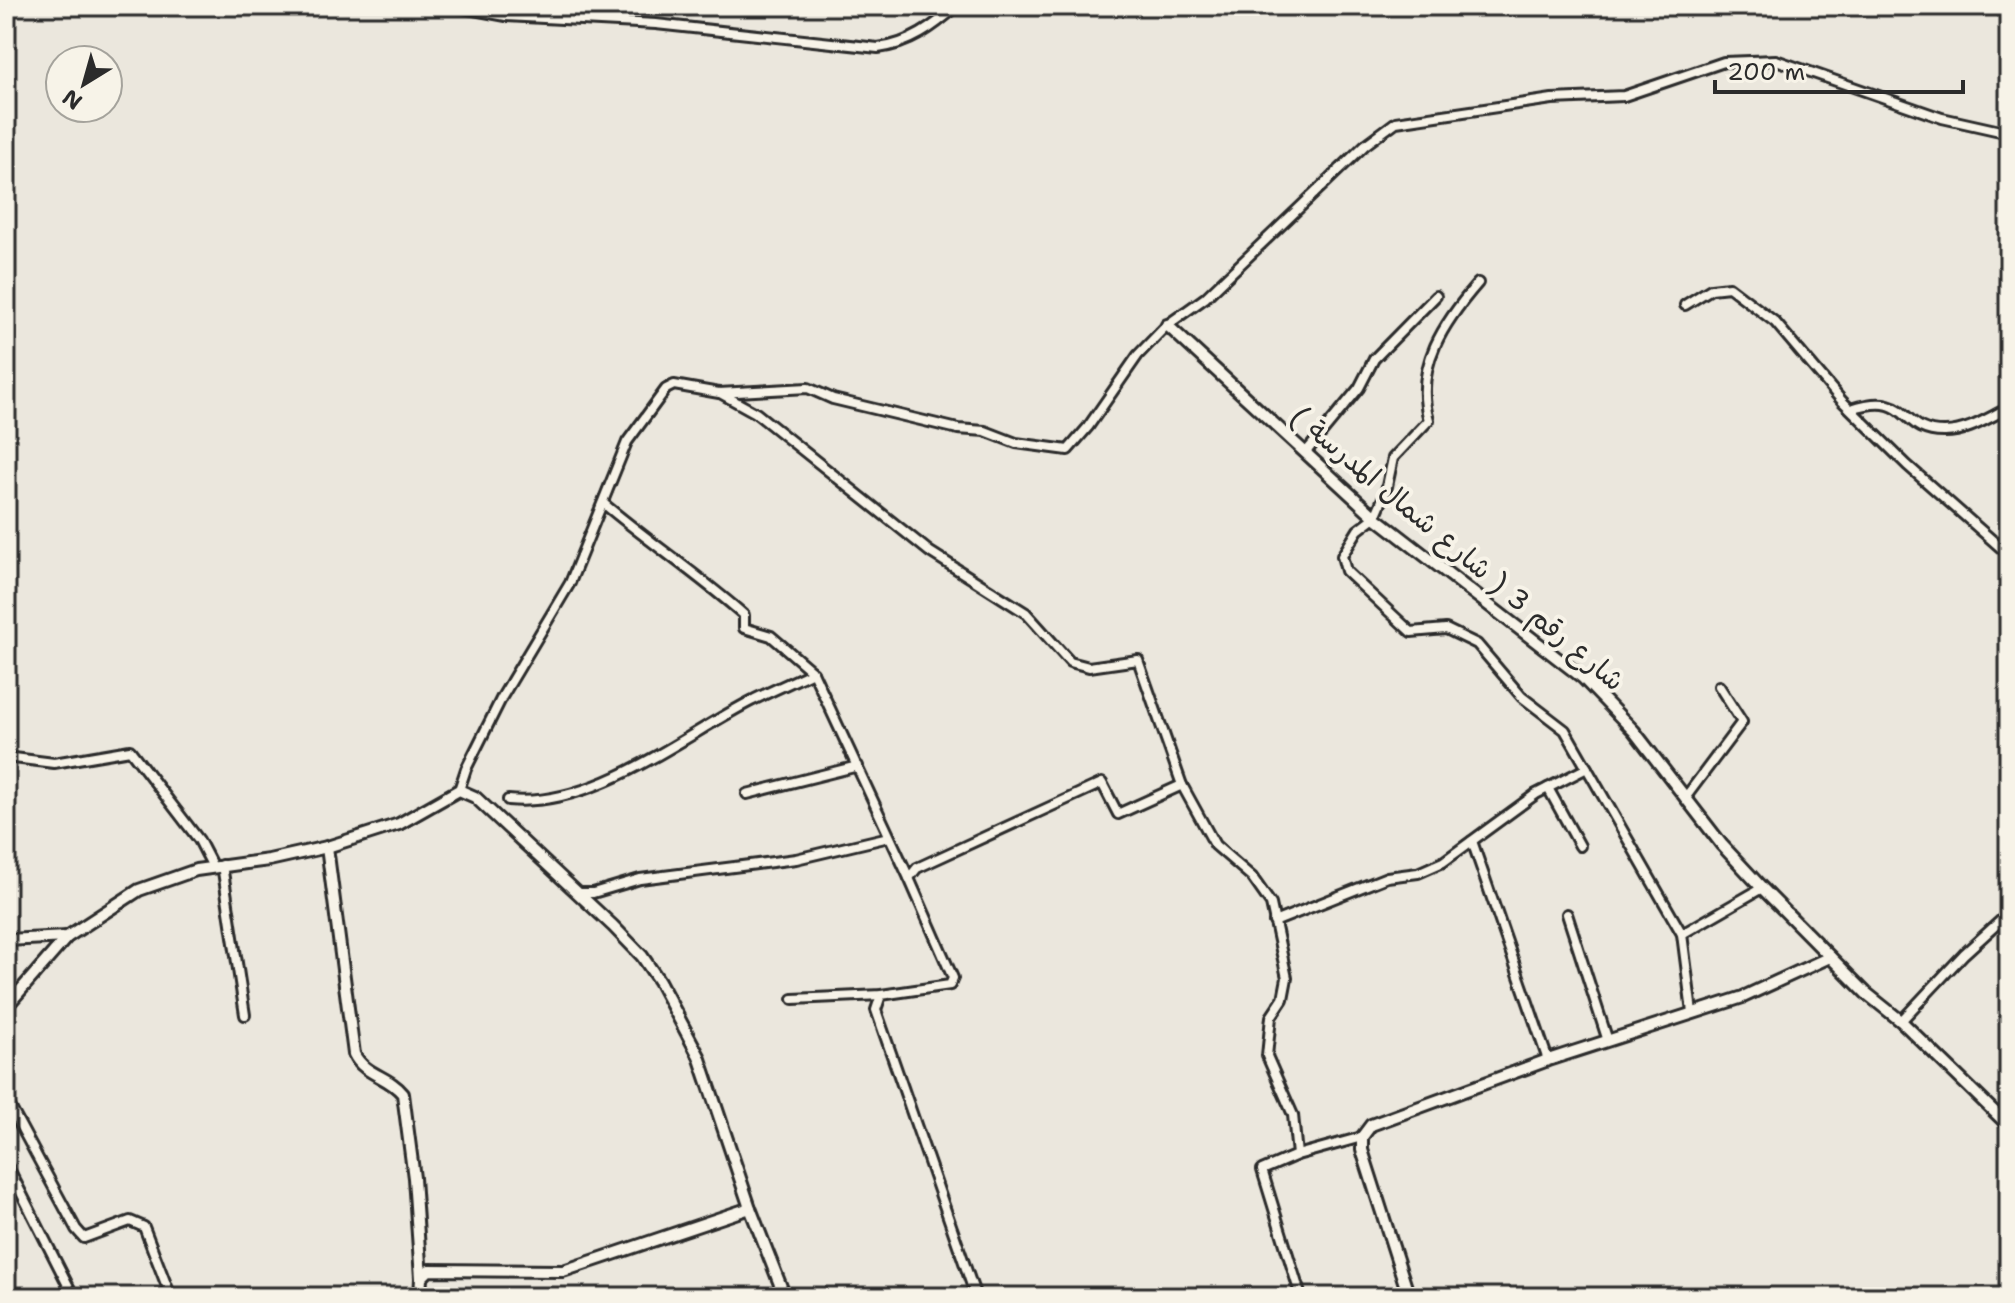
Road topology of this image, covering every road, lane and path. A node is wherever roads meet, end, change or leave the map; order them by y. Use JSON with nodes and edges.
{"nodes":[{"id":1,"x":452,"y":6,"type":"edge"},
{"id":2,"x":957,"y":6,"type":"edge"},
{"id":3,"x":2009,"y":133,"type":"edge"},
{"id":4,"x":1478,"y":283,"type":"dead end"},
{"id":5,"x":1436,"y":296,"type":"dead end"},
{"id":6,"x":1685,"y":305,"type":"dead end"},
{"id":7,"x":1167,"y":325,"type":"junction"},
{"id":8,"x":719,"y":393,"type":"junction"},
{"id":9,"x":2009,"y":408,"type":"edge"},
{"id":10,"x":1851,"y":409,"type":"junction"},
{"id":11,"x":1306,"y":452,"type":"junction"},
{"id":12,"x":603,"y":503,"type":"junction"},
{"id":13,"x":1375,"y":517,"type":"junction"},
{"id":14,"x":2009,"y":555,"type":"edge"},
{"id":15,"x":813,"y":672,"type":"junction"},
{"id":16,"x":1719,"y":686,"type":"dead end"},
{"id":17,"x":6,"y":757,"type":"edge"},
{"id":18,"x":858,"y":766,"type":"junction"},
{"id":19,"x":1587,"y":768,"type":"junction"},
{"id":20,"x":1182,"y":785,"type":"junction"},
{"id":21,"x":1548,"y":788,"type":"junction"},
{"id":22,"x":459,"y":790,"type":"junction"},
{"id":23,"x":747,"y":794,"type":"dead end"},
{"id":24,"x":1685,"y":798,"type":"junction"},
{"id":25,"x":508,"y":800,"type":"dead end"},
{"id":26,"x":889,"y":837,"type":"junction"},
{"id":27,"x":1472,"y":841,"type":"junction"},
{"id":28,"x":1580,"y":846,"type":"dead end"},
{"id":29,"x":327,"y":847,"type":"junction"},
{"id":30,"x":218,"y":866,"type":"junction"},
{"id":31,"x":909,"y":878,"type":"junction"},
{"id":32,"x":1762,"y":888,"type":"junction"},
{"id":33,"x":578,"y":893,"type":"junction"},
{"id":34,"x":2009,"y":913,"type":"edge"},
{"id":35,"x":1567,"y":914,"type":"dead end"},
{"id":36,"x":1274,"y":922,"type":"junction"},
{"id":37,"x":1682,"y":934,"type":"junction"},
{"id":38,"x":67,"y":937,"type":"junction"},
{"id":39,"x":6,"y":940,"type":"edge"},
{"id":40,"x":1830,"y":957,"type":"junction"},
{"id":41,"x":881,"y":995,"type":"junction"},
{"id":42,"x":793,"y":999,"type":"dead end"},
{"id":43,"x":6,"y":1007,"type":"edge"},
{"id":44,"x":1692,"y":1012,"type":"junction"},
{"id":45,"x":245,"y":1015,"type":"dead end"},
{"id":46,"x":1901,"y":1021,"type":"junction"},
{"id":47,"x":1608,"y":1041,"type":"junction"},
{"id":48,"x":1548,"y":1060,"type":"junction"},
{"id":49,"x":6,"y":1099,"type":"edge"},
{"id":50,"x":2009,"y":1126,"type":"edge"},
{"id":51,"x":1362,"y":1137,"type":"junction"},
{"id":52,"x":1297,"y":1155,"type":"junction"},
{"id":53,"x":6,"y":1163,"type":"edge"},
{"id":54,"x":750,"y":1208,"type":"junction"},
{"id":55,"x":421,"y":1278,"type":"junction"},
{"id":56,"x":74,"y":1297,"type":"edge"},
{"id":57,"x":171,"y":1297,"type":"edge"},
{"id":58,"x":420,"y":1297,"type":"edge"},
{"id":59,"x":785,"y":1297,"type":"edge"},
{"id":60,"x":976,"y":1297,"type":"edge"},
{"id":61,"x":1301,"y":1297,"type":"edge"},
{"id":62,"x":1409,"y":1297,"type":"edge"}],
"edges":[{"from":1,"to":2,"type":"street"},
{"from":3,"to":7,"type":"street"},
{"from":4,"to":13,"type":"street"},
{"from":5,"to":11,"type":"street"},
{"from":6,"to":10,"type":"street"},
{"from":7,"to":8,"type":"street"},
{"from":7,"to":11,"type":"street","name":"شارع رقم 3 ( شارع شمال المدرسة )"},
{"from":8,"to":12,"type":"street"},
{"from":8,"to":20,"type":"street"},
{"from":9,"to":10,"type":"street"},
{"from":10,"to":14,"type":"street"},
{"from":11,"to":13,"type":"street","name":"شارع رقم 3 ( شارع شمال المدرسة )"},
{"from":12,"to":15,"type":"street"},
{"from":12,"to":22,"type":"street"},
{"from":13,"to":19,"type":"street"},
{"from":13,"to":24,"type":"street","name":"شارع رقم 3 ( شارع شمال المدرسة )"},
{"from":15,"to":18,"type":"street"},
{"from":15,"to":25,"type":"street"},
{"from":16,"to":24,"type":"street"},
{"from":17,"to":30,"type":"street"},
{"from":18,"to":23,"type":"street"},
{"from":18,"to":26,"type":"street"},
{"from":19,"to":21,"type":"street"},
{"from":19,"to":37,"type":"street"},
{"from":20,"to":31,"type":"street"},
{"from":20,"to":36,"type":"street"},
{"from":21,"to":27,"type":"street"},
{"from":21,"to":28,"type":"street"},
{"from":22,"to":29,"type":"street"},
{"from":22,"to":33,"type":"street"},
{"from":24,"to":32,"type":"street","name":"شارع رقم 3 ( شارع شمال المدرسة )"},
{"from":26,"to":31,"type":"street"},
{"from":26,"to":33,"type":"street"},
{"from":27,"to":36,"type":"street"},
{"from":27,"to":48,"type":"street"},
{"from":29,"to":30,"type":"street"},
{"from":29,"to":55,"type":"street"},
{"from":30,"to":38,"type":"street"},
{"from":30,"to":45,"type":"street"},
{"from":31,"to":41,"type":"street"},
{"from":32,"to":37,"type":"street"},
{"from":32,"to":40,"type":"street","name":"شارع رقم 3 ( شارع شمال المدرسة )"},
{"from":33,"to":54,"type":"street"},
{"from":34,"to":46,"type":"street"},
{"from":35,"to":47,"type":"street"},
{"from":36,"to":52,"type":"street"},
{"from":37,"to":44,"type":"street"},
{"from":38,"to":39,"type":"street"},
{"from":38,"to":43,"type":"street"},
{"from":40,"to":44,"type":"street"},
{"from":40,"to":46,"type":"street","name":"شارع رقم 3 ( شارع شمال المدرسة )"},
{"from":41,"to":42,"type":"street"},
{"from":41,"to":60,"type":"street"},
{"from":44,"to":47,"type":"street"},
{"from":46,"to":50,"type":"street","name":"شارع رقم 3 ( شارع شمال المدرسة )"},
{"from":47,"to":48,"type":"street"},
{"from":48,"to":51,"type":"street"},
{"from":49,"to":57,"type":"street"},
{"from":51,"to":52,"type":"street"},
{"from":51,"to":62,"type":"street"},
{"from":52,"to":61,"type":"street"},
{"from":53,"to":56,"type":"street"},
{"from":54,"to":55,"type":"street"},
{"from":54,"to":59,"type":"street"},
{"from":55,"to":58,"type":"street"}]}
